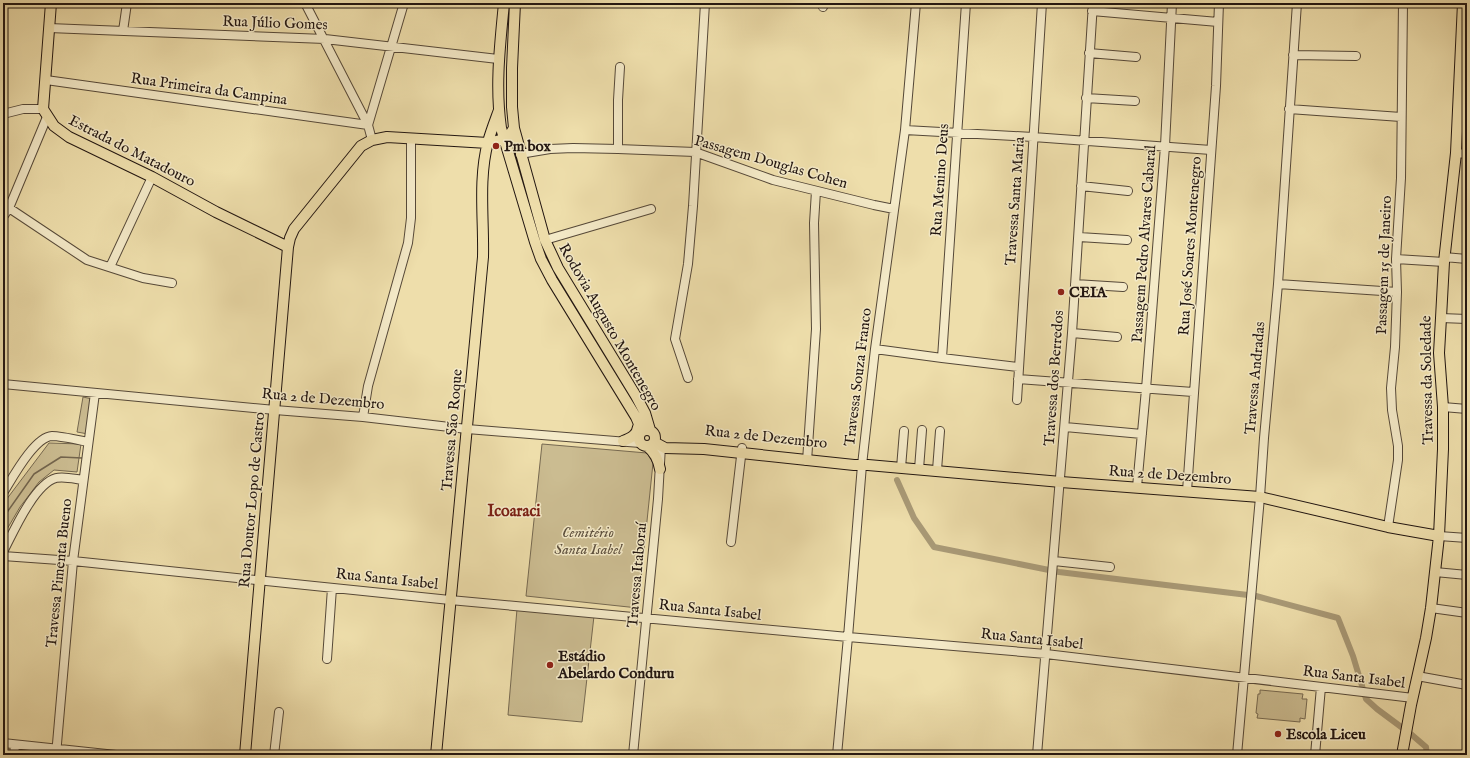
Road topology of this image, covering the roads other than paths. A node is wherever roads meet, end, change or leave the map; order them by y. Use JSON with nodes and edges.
{"nodes":[{"id":1,"x":51,"y":3,"type":"edge"},
{"id":2,"x":127,"y":3,"type":"edge"},
{"id":3,"x":305,"y":3,"type":"edge"},
{"id":4,"x":404,"y":3,"type":"edge"},
{"id":5,"x":504,"y":3,"type":"edge"},
{"id":6,"x":515,"y":3,"type":"edge"},
{"id":7,"x":705,"y":3,"type":"edge"},
{"id":8,"x":916,"y":3,"type":"edge"},
{"id":9,"x":966,"y":3,"type":"edge"},
{"id":10,"x":1042,"y":3,"type":"edge"},
{"id":11,"x":1172,"y":3,"type":"edge"},
{"id":12,"x":1219,"y":3,"type":"edge"},
{"id":13,"x":1297,"y":3,"type":"edge"},
{"id":14,"x":1403,"y":3,"type":"edge"},
{"id":15,"x":1463,"y":3,"type":"edge"},
{"id":16,"x":1093,"y":7,"type":"edge"},
{"id":17,"x":1170,"y":18,"type":"junction"},
{"id":18,"x":1218,"y":22,"type":"junction"},
{"id":19,"x":1465,"y":26,"type":"edge"},
{"id":20,"x":49,"y":28,"type":"junction"},
{"id":21,"x":124,"y":31,"type":"junction"},
{"id":22,"x":325,"y":39,"type":"junction"},
{"id":23,"x":391,"y":46,"type":"junction"},
{"id":24,"x":1089,"y":53,"type":"junction"},
{"id":25,"x":1293,"y":55,"type":"junction"},
{"id":26,"x":1356,"y":56,"type":"dead end"},
{"id":27,"x":1136,"y":57,"type":"dead end"},
{"id":28,"x":498,"y":59,"type":"junction"},
{"id":29,"x":512,"y":60,"type":"junction"},
{"id":30,"x":620,"y":67,"type":"dead end"},
{"id":31,"x":46,"y":80,"type":"junction"},
{"id":32,"x":1086,"y":98,"type":"junction"},
{"id":33,"x":1463,"y":99,"type":"edge"},
{"id":34,"x":1135,"y":101,"type":"dead end"},
{"id":35,"x":499,"y":110,"type":"junction"},
{"id":36,"x":1289,"y":110,"type":"junction"},
{"id":37,"x":45,"y":113,"type":"junction"},
{"id":38,"x":3,"y":114,"type":"edge"},
{"id":39,"x":1401,"y":117,"type":"junction"},
{"id":40,"x":368,"y":125,"type":"junction"},
{"id":41,"x":1462,"y":127,"type":"edge"},
{"id":42,"x":514,"y":128,"type":"junction"},
{"id":43,"x":905,"y":130,"type":"junction"},
{"id":44,"x":957,"y":133,"type":"junction"},
{"id":45,"x":1033,"y":137,"type":"junction"},
{"id":46,"x":412,"y":138,"type":"junction"},
{"id":47,"x":504,"y":139,"type":"junction"},
{"id":48,"x":372,"y":140,"type":"junction"},
{"id":49,"x":1084,"y":141,"type":"junction"},
{"id":50,"x":488,"y":143,"type":"junction"},
{"id":51,"x":1165,"y":146,"type":"junction"},
{"id":52,"x":618,"y":148,"type":"junction"},
{"id":53,"x":1211,"y":150,"type":"junction"},
{"id":54,"x":695,"y":152,"type":"junction"},
{"id":55,"x":1456,"y":153,"type":"junction"},
{"id":56,"x":520,"y":154,"type":"junction"},
{"id":57,"x":1467,"y":154,"type":"edge"},
{"id":58,"x":152,"y":177,"type":"junction"},
{"id":59,"x":1081,"y":186,"type":"junction"},
{"id":60,"x":816,"y":191,"type":"junction"},
{"id":61,"x":1128,"y":191,"type":"dead end"},
{"id":62,"x":6,"y":207,"type":"edge"},
{"id":63,"x":651,"y":209,"type":"dead end"},
{"id":64,"x":894,"y":209,"type":"junction"},
{"id":65,"x":3,"y":217,"type":"edge"},
{"id":66,"x":1078,"y":236,"type":"junction"},
{"id":67,"x":545,"y":240,"type":"junction"},
{"id":68,"x":1127,"y":240,"type":"dead end"},
{"id":69,"x":288,"y":247,"type":"junction"},
{"id":70,"x":1396,"y":258,"type":"junction"},
{"id":71,"x":1444,"y":260,"type":"junction"},
{"id":72,"x":1467,"y":260,"type":"edge"},
{"id":73,"x":110,"y":267,"type":"junction"},
{"id":74,"x":172,"y":284,"type":"dead end"},
{"id":75,"x":1075,"y":284,"type":"junction"},
{"id":76,"x":1278,"y":284,"type":"junction"},
{"id":77,"x":1123,"y":287,"type":"dead end"},
{"id":78,"x":1397,"y":292,"type":"junction"},
{"id":79,"x":1441,"y":318,"type":"junction"},
{"id":80,"x":1467,"y":319,"type":"edge"},
{"id":81,"x":1072,"y":333,"type":"junction"},
{"id":82,"x":1117,"y":337,"type":"dead end"},
{"id":83,"x":875,"y":348,"type":"junction"},
{"id":84,"x":942,"y":358,"type":"junction"},
{"id":85,"x":1018,"y":367,"type":"junction"},
{"id":86,"x":688,"y":378,"type":"dead end"},
{"id":87,"x":1018,"y":379,"type":"junction"},
{"id":88,"x":1068,"y":383,"type":"junction"},
{"id":89,"x":3,"y":384,"type":"edge"},
{"id":90,"x":1146,"y":389,"type":"junction"},
{"id":91,"x":1193,"y":392,"type":"junction"},
{"id":92,"x":95,"y":393,"type":"junction"},
{"id":93,"x":1016,"y":400,"type":"dead end"},
{"id":94,"x":1443,"y":407,"type":"junction"},
{"id":95,"x":275,"y":410,"type":"junction"},
{"id":96,"x":1467,"y":410,"type":"edge"},
{"id":97,"x":363,"y":417,"type":"junction"},
{"id":98,"x":636,"y":417,"type":"junction"},
{"id":99,"x":1064,"y":427,"type":"junction"},
{"id":100,"x":467,"y":429,"type":"junction"},
{"id":101,"x":922,"y":430,"type":"dead end"},
{"id":102,"x":646,"y":431,"type":"junction"},
{"id":103,"x":904,"y":431,"type":"dead end"},
{"id":104,"x":940,"y":431,"type":"dead end"},
{"id":105,"x":1142,"y":434,"type":"junction"},
{"id":106,"x":623,"y":441,"type":"junction"},
{"id":107,"x":88,"y":442,"type":"junction"},
{"id":108,"x":650,"y":444,"type":"junction"},
{"id":109,"x":742,"y":451,"type":"junction"},
{"id":110,"x":808,"y":459,"type":"junction"},
{"id":111,"x":864,"y":464,"type":"junction"},
{"id":112,"x":901,"y":468,"type":"junction"},
{"id":113,"x":660,"y":469,"type":"joint"},
{"id":114,"x":919,"y":469,"type":"junction"},
{"id":115,"x":937,"y":470,"type":"junction"},
{"id":116,"x":83,"y":480,"type":"junction"},
{"id":117,"x":1061,"y":482,"type":"junction"},
{"id":118,"x":1137,"y":487,"type":"junction"},
{"id":119,"x":1187,"y":491,"type":"junction"},
{"id":120,"x":3,"y":494,"type":"edge"},
{"id":121,"x":1260,"y":497,"type":"junction"},
{"id":122,"x":1388,"y":527,"type":"junction"},
{"id":123,"x":1438,"y":536,"type":"junction"},
{"id":124,"x":1467,"y":538,"type":"edge"},
{"id":125,"x":731,"y":542,"type":"dead end"},
{"id":126,"x":3,"y":552,"type":"edge"},
{"id":127,"x":3,"y":556,"type":"edge"},
{"id":128,"x":73,"y":561,"type":"junction"},
{"id":129,"x":1054,"y":561,"type":"junction"},
{"id":130,"x":1110,"y":567,"type":"dead end"},
{"id":131,"x":1435,"y":572,"type":"junction"},
{"id":132,"x":1467,"y":576,"type":"edge"},
{"id":133,"x":260,"y":580,"type":"junction"},
{"id":134,"x":332,"y":588,"type":"junction"},
{"id":135,"x":450,"y":600,"type":"junction"},
{"id":136,"x":1431,"y":608,"type":"junction"},
{"id":137,"x":1467,"y":613,"type":"edge"},
{"id":138,"x":648,"y":618,"type":"junction"},
{"id":139,"x":848,"y":637,"type":"junction"},
{"id":140,"x":1046,"y":654,"type":"junction"},
{"id":141,"x":327,"y":659,"type":"dead end"},
{"id":142,"x":1417,"y":676,"type":"junction"},
{"id":143,"x":1244,"y":678,"type":"junction"},
{"id":144,"x":1467,"y":685,"type":"edge"},
{"id":145,"x":1322,"y":687,"type":"junction"},
{"id":146,"x":1412,"y":702,"type":"junction"},
{"id":147,"x":279,"y":712,"type":"dead end"},
{"id":148,"x":3,"y":743,"type":"edge"},
{"id":149,"x":15,"y":745,"type":"junction"},
{"id":150,"x":56,"y":752,"type":"edge"},
{"id":151,"x":14,"y":755,"type":"edge"},
{"id":152,"x":116,"y":755,"type":"edge"},
{"id":153,"x":245,"y":755,"type":"edge"},
{"id":154,"x":274,"y":755,"type":"edge"},
{"id":155,"x":436,"y":755,"type":"edge"},
{"id":156,"x":633,"y":755,"type":"edge"},
{"id":157,"x":836,"y":755,"type":"edge"},
{"id":158,"x":1038,"y":755,"type":"edge"},
{"id":159,"x":1237,"y":755,"type":"edge"},
{"id":160,"x":1315,"y":755,"type":"edge"},
{"id":161,"x":1402,"y":755,"type":"edge"}],
"edges":[{"from":1,"to":20,"type":"main road"},
{"from":2,"to":21,"type":"street"},
{"from":3,"to":22,"type":"street"},
{"from":4,"to":23,"type":"street"},
{"from":5,"to":28,"type":"main road","name":"Rodovia Augusto Montenegro"},
{"from":6,"to":29,"type":"main road","name":"Rodovia Augusto Montenegro"},
{"from":7,"to":54,"type":"street"},
{"from":8,"to":43,"type":"street","name":"Travessa Souza Franco"},
{"from":9,"to":44,"type":"street","name":"Rua Menino Deus"},
{"from":10,"to":45,"type":"street","name":"Travessa Santa Maria"},
{"from":11,"to":17,"type":"street","name":"Passagem Pedro Alvares Cabaral"},
{"from":12,"to":18,"type":"street","name":"Rua José Soares Montenegro"},
{"from":13,"to":25,"type":"street","name":"Travessa Andradas"},
{"from":14,"to":39,"type":"street","name":"Passagem 15 de Janeiro"},
{"from":15,"to":19,"type":"main road","name":"Travessa da Soledade"},
{"from":16,"to":17,"type":"street"},
{"from":16,"to":24,"type":"street","name":"Travessa dos Berredos"},
{"from":17,"to":18,"type":"street"},
{"from":17,"to":51,"type":"street","name":"Passagem Pedro Alvares Cabaral"},
{"from":18,"to":53,"type":"street","name":"Rua José Soares Montenegro"},
{"from":19,"to":33,"type":"main road","name":"Travessa da Soledade"},
{"from":20,"to":21,"type":"street","name":"Rua Júlio Gomes"},
{"from":20,"to":31,"type":"main road"},
{"from":21,"to":22,"type":"street","name":"Rua Júlio Gomes"},
{"from":22,"to":23,"type":"street","name":"Rua Júlio Gomes"},
{"from":22,"to":40,"type":"street"},
{"from":23,"to":28,"type":"street","name":"Rua Júlio Gomes"},
{"from":23,"to":40,"type":"street"},
{"from":24,"to":27,"type":"street"},
{"from":24,"to":32,"type":"street","name":"Travessa dos Berredos"},
{"from":25,"to":26,"type":"street"},
{"from":25,"to":36,"type":"street","name":"Travessa Andradas"},
{"from":28,"to":29,"type":"main road"},
{"from":28,"to":35,"type":"main road","name":"Rodovia Augusto Montenegro"},
{"from":29,"to":42,"type":"main road","name":"Rodovia Augusto Montenegro"},
{"from":30,"to":52,"type":"street"},
{"from":31,"to":37,"type":"main road"},
{"from":31,"to":40,"type":"street","name":"Rua Primeira da Campina"},
{"from":32,"to":34,"type":"street"},
{"from":32,"to":49,"type":"street","name":"Travessa dos Berredos"},
{"from":33,"to":41,"type":"main road","name":"Travessa da Soledade"},
{"from":35,"to":47,"type":"main road","name":"Rodovia Augusto Montenegro"},
{"from":35,"to":50,"type":"main road","name":"Travessa São Roque"},
{"from":36,"to":39,"type":"street"},
{"from":36,"to":76,"type":"street","name":"Travessa Andradas"},
{"from":37,"to":38,"type":"street"},
{"from":37,"to":58,"type":"main road","name":"Estrada do Matadouro"},
{"from":37,"to":62,"type":"street"},
{"from":39,"to":70,"type":"street","name":"Passagem 15 de Janeiro"},
{"from":40,"to":48,"type":"street"},
{"from":41,"to":55,"type":"main road","name":"Travessa da Soledade"},
{"from":42,"to":47,"type":"main road"},
{"from":42,"to":56,"type":"main road","name":"Rodovia Augusto Montenegro"},
{"from":43,"to":44,"type":"street"},
{"from":43,"to":64,"type":"street","name":"Travessa Souza Franco"},
{"from":44,"to":45,"type":"street"},
{"from":44,"to":84,"type":"street","name":"Rua Menino Deus"},
{"from":45,"to":49,"type":"street"},
{"from":45,"to":85,"type":"street","name":"Travessa Santa Maria"},
{"from":46,"to":48,"type":"main road","name":"Rua Doutor Lopo de Castro"},
{"from":46,"to":50,"type":"main road","name":"Rua Doutor Lopo de Castro"},
{"from":46,"to":97,"type":"street"},
{"from":47,"to":50,"type":"main road","name":"Rua Doutor Lopo de Castro"},
{"from":47,"to":98,"type":"main road","name":"Rodovia Augusto Montenegro"},
{"from":48,"to":69,"type":"main road","name":"Rua Doutor Lopo de Castro"},
{"from":49,"to":51,"type":"street"},
{"from":49,"to":59,"type":"street","name":"Travessa dos Berredos"},
{"from":50,"to":100,"type":"main road","name":"Travessa São Roque"},
{"from":51,"to":53,"type":"street"},
{"from":51,"to":90,"type":"street","name":"Passagem Pedro Alvares Cabaral"},
{"from":52,"to":54,"type":"street","name":"Passagem Douglas Cohen"},
{"from":52,"to":56,"type":"street","name":"Passagem Douglas Cohen"},
{"from":53,"to":91,"type":"street","name":"Rua José Soares Montenegro"},
{"from":54,"to":60,"type":"street","name":"Passagem Douglas Cohen"},
{"from":54,"to":86,"type":"street"},
{"from":55,"to":57,"type":"street"},
{"from":55,"to":71,"type":"main road","name":"Travessa da Soledade"},
{"from":56,"to":67,"type":"main road","name":"Rodovia Augusto Montenegro"},
{"from":58,"to":69,"type":"main road","name":"Estrada do Matadouro"},
{"from":58,"to":73,"type":"street"},
{"from":59,"to":61,"type":"street"},
{"from":59,"to":66,"type":"street","name":"Travessa dos Berredos"},
{"from":60,"to":64,"type":"street","name":"Passagem Douglas Cohen"},
{"from":60,"to":110,"type":"street"},
{"from":62,"to":65,"type":"street"},
{"from":62,"to":73,"type":"street"},
{"from":63,"to":67,"type":"street"},
{"from":64,"to":83,"type":"street","name":"Travessa Souza Franco"},
{"from":66,"to":68,"type":"street"},
{"from":66,"to":75,"type":"street","name":"Travessa dos Berredos"},
{"from":67,"to":102,"type":"main road","name":"Rodovia Augusto Montenegro"},
{"from":69,"to":95,"type":"main road","name":"Rua Doutor Lopo de Castro"},
{"from":70,"to":71,"type":"street"},
{"from":70,"to":78,"type":"street","name":"Passagem 15 de Janeiro"},
{"from":71,"to":72,"type":"street"},
{"from":71,"to":79,"type":"main road","name":"Travessa da Soledade"},
{"from":73,"to":74,"type":"street"},
{"from":75,"to":77,"type":"street"},
{"from":75,"to":81,"type":"street","name":"Travessa dos Berredos"},
{"from":76,"to":78,"type":"street"},
{"from":76,"to":121,"type":"street","name":"Travessa Andradas"},
{"from":78,"to":122,"type":"street","name":"Passagem 15 de Janeiro"},
{"from":79,"to":80,"type":"street"},
{"from":79,"to":94,"type":"main road","name":"Travessa da Soledade"},
{"from":81,"to":82,"type":"street"},
{"from":81,"to":88,"type":"street","name":"Travessa dos Berredos"},
{"from":83,"to":84,"type":"street"},
{"from":83,"to":111,"type":"street","name":"Travessa Souza Franco"},
{"from":84,"to":85,"type":"street"},
{"from":85,"to":87,"type":"street","name":"Travessa Santa Maria"},
{"from":87,"to":88,"type":"street"},
{"from":87,"to":93,"type":"street","name":"Travessa Santa Maria"},
{"from":88,"to":90,"type":"street"},
{"from":88,"to":99,"type":"street","name":"Travessa dos Berredos"},
{"from":89,"to":92,"type":"street","name":"Rua 2 de Dezembro"},
{"from":90,"to":91,"type":"street"},
{"from":90,"to":105,"type":"street","name":"Passagem Pedro Alvares Cabaral"},
{"from":91,"to":119,"type":"street","name":"Rua José Soares Montenegro"},
{"from":92,"to":95,"type":"street","name":"Rua 2 de Dezembro"},
{"from":92,"to":107,"type":"street","name":"Travessa Pimenta Bueno"},
{"from":94,"to":96,"type":"street"},
{"from":94,"to":123,"type":"main road","name":"Travessa da Soledade"},
{"from":95,"to":97,"type":"street","name":"Rua 2 de Dezembro"},
{"from":95,"to":133,"type":"main road","name":"Rua Doutor Lopo de Castro"},
{"from":97,"to":100,"type":"street","name":"Rua 2 de Dezembro"},
{"from":98,"to":102,"type":"main road","name":"Rodovia Augusto Montenegro"},
{"from":98,"to":106,"type":"main road"},
{"from":99,"to":105,"type":"street"},
{"from":99,"to":117,"type":"street","name":"Travessa dos Berredos"},
{"from":100,"to":106,"type":"street","name":"Rua 2 de Dezembro"},
{"from":100,"to":135,"type":"main road","name":"Travessa São Roque"},
{"from":101,"to":114,"type":"street"},
{"from":102,"to":108,"type":"main road"},
{"from":102,"to":108,"type":"main road"},
{"from":103,"to":112,"type":"street"},
{"from":104,"to":115,"type":"street"},
{"from":105,"to":118,"type":"street","name":"Passagem Pedro Alvares Cabaral"},
{"from":106,"to":108,"type":"street","name":"Rua 2 de Dezembro"},
{"from":107,"to":116,"type":"street","name":"Travessa Pimenta Bueno"},
{"from":107,"to":120,"type":"street"},
{"from":108,"to":109,"type":"main road","name":"Rua 2 de Dezembro"},
{"from":108,"to":113,"type":"main road"},
{"from":109,"to":110,"type":"main road","name":"Rua 2 de Dezembro"},
{"from":109,"to":125,"type":"street"},
{"from":110,"to":111,"type":"main road","name":"Rua 2 de Dezembro"},
{"from":111,"to":112,"type":"main road","name":"Rua 2 de Dezembro"},
{"from":111,"to":139,"type":"street","name":"Travessa Souza Franco"},
{"from":112,"to":114,"type":"main road","name":"Rua 2 de Dezembro"},
{"from":113,"to":138,"type":"street","name":"Travessa Itaboraí"},
{"from":114,"to":115,"type":"main road","name":"Rua 2 de Dezembro"},
{"from":115,"to":117,"type":"main road","name":"Rua 2 de Dezembro"},
{"from":116,"to":126,"type":"street"},
{"from":116,"to":128,"type":"street","name":"Travessa Pimenta Bueno"},
{"from":117,"to":118,"type":"main road","name":"Rua 2 de Dezembro"},
{"from":117,"to":129,"type":"street","name":"Travessa dos Berredos"},
{"from":118,"to":119,"type":"main road","name":"Rua 2 de Dezembro"},
{"from":119,"to":121,"type":"main road","name":"Rua 2 de Dezembro"},
{"from":121,"to":122,"type":"main road","name":"Rua 2 de Dezembro"},
{"from":121,"to":143,"type":"street","name":"Travessa Andradas"},
{"from":122,"to":123,"type":"main road","name":"Rua 2 de Dezembro"},
{"from":123,"to":124,"type":"street","name":"Rua 2 de Dezembro"},
{"from":123,"to":131,"type":"main road","name":"Travessa da Soledade"},
{"from":127,"to":128,"type":"street","name":"Rua Santa Isabel"},
{"from":128,"to":133,"type":"street","name":"Rua Santa Isabel"},
{"from":128,"to":150,"type":"street","name":"Travessa Pimenta Bueno"},
{"from":129,"to":130,"type":"street"},
{"from":129,"to":140,"type":"street","name":"Travessa dos Berredos"},
{"from":131,"to":132,"type":"street"},
{"from":131,"to":136,"type":"main road","name":"Travessa da Soledade"},
{"from":133,"to":134,"type":"street","name":"Rua Santa Isabel"},
{"from":133,"to":153,"type":"main road","name":"Rua Doutor Lopo de Castro"},
{"from":134,"to":135,"type":"street","name":"Rua Santa Isabel"},
{"from":134,"to":141,"type":"street"},
{"from":135,"to":138,"type":"street","name":"Rua Santa Isabel"},
{"from":135,"to":155,"type":"main road","name":"Travessa São Roque"},
{"from":136,"to":137,"type":"street"},
{"from":136,"to":142,"type":"main road","name":"Travessa da Soledade"},
{"from":138,"to":139,"type":"street","name":"Rua Santa Isabel"},
{"from":138,"to":156,"type":"street","name":"Travessa Itaboraí"},
{"from":139,"to":140,"type":"street","name":"Rua Santa Isabel"},
{"from":139,"to":157,"type":"street","name":"Travessa Souza Franco"},
{"from":140,"to":143,"type":"street","name":"Rua Santa Isabel"},
{"from":140,"to":158,"type":"street","name":"Travessa dos Berredos"},
{"from":142,"to":144,"type":"street"},
{"from":142,"to":146,"type":"main road","name":"Travessa da Soledade"},
{"from":143,"to":145,"type":"street","name":"Rua Santa Isabel"},
{"from":143,"to":159,"type":"street","name":"Travessa Andradas"},
{"from":145,"to":146,"type":"street","name":"Rua Santa Isabel"},
{"from":145,"to":160,"type":"street"},
{"from":146,"to":161,"type":"main road","name":"Travessa da Soledade"},
{"from":147,"to":154,"type":"street"},
{"from":148,"to":149,"type":"street"},
{"from":149,"to":150,"type":"street"},
{"from":149,"to":151,"type":"street"},
{"from":150,"to":152,"type":"street"}]}
